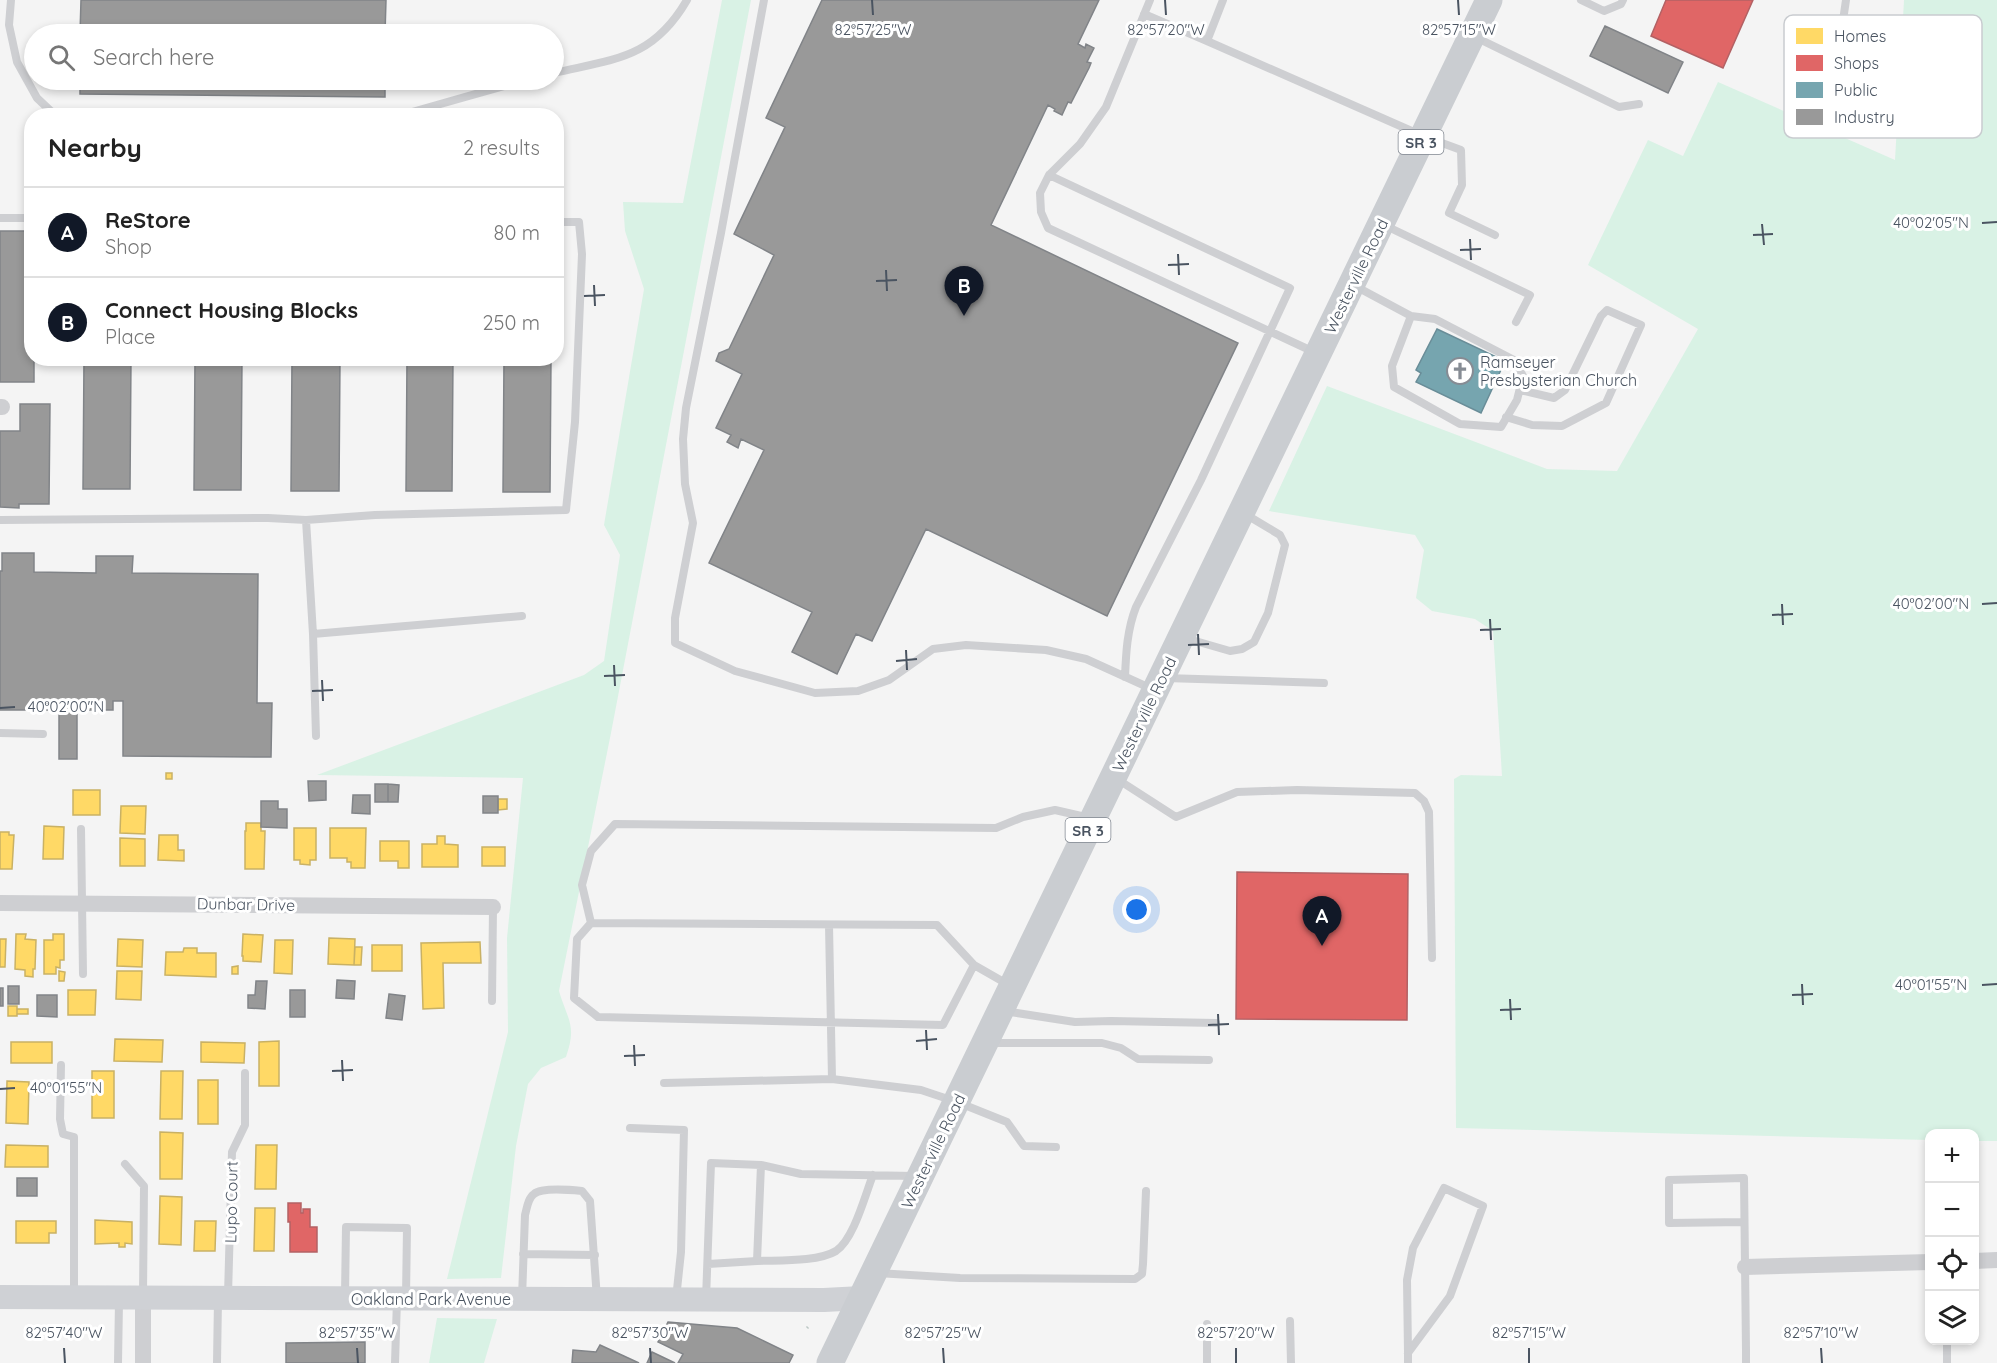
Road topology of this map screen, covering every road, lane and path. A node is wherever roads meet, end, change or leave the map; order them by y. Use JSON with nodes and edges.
{"nodes":[{"id":1,"x":12,"y":0,"type":"edge"},
{"id":2,"x":687,"y":0,"type":"edge"},
{"id":3,"x":764,"y":0,"type":"edge"},
{"id":4,"x":1150,"y":0,"type":"edge"},
{"id":5,"x":1223,"y":0,"type":"edge"},
{"id":6,"x":1489,"y":0,"type":"edge"},
{"id":7,"x":1581,"y":0,"type":"edge"},
{"id":8,"x":1623,"y":0,"type":"edge"},
{"id":9,"x":1846,"y":0,"type":"edge"},
{"id":10,"x":1144,"y":14,"type":"junction"},
{"id":11,"x":1844,"y":15,"type":"edge"},
{"id":12,"x":1472,"y":35,"type":"junction"},
{"id":13,"x":1207,"y":41,"type":"junction"},
{"id":14,"x":564,"y":71,"type":"edge"},
{"id":15,"x":24,"y":75,"type":"edge"},
{"id":16,"x":33,"y":90,"type":"edge"},
{"id":17,"x":490,"y":90,"type":"edge"},
{"id":18,"x":1639,"y":104,"type":"dead end"},
{"id":19,"x":48,"y":108,"type":"edge"},
{"id":20,"x":426,"y":108,"type":"edge"},
{"id":21,"x":1423,"y":136,"type":"junction"},
{"id":22,"x":1049,"y":175,"type":"junction"},
{"id":23,"x":0,"y":218,"type":"edge"},
{"id":24,"x":24,"y":218,"type":"edge"},
{"id":25,"x":564,"y":222,"type":"edge"},
{"id":26,"x":1381,"y":224,"type":"junction"},
{"id":27,"x":1495,"y":235,"type":"dead end"},
{"id":28,"x":1352,"y":284,"type":"junction"},
{"id":29,"x":1411,"y":316,"type":"junction"},
{"id":30,"x":1516,"y":322,"type":"dead end"},
{"id":31,"x":1270,"y":331,"type":"junction"},
{"id":32,"x":1318,"y":354,"type":"junction"},
{"id":33,"x":1520,"y":390,"type":"junction"},
{"id":34,"x":1506,"y":417,"type":"junction"},
{"id":35,"x":1242,"y":512,"type":"junction"},
{"id":36,"x":0,"y":520,"type":"edge"},
{"id":37,"x":306,"y":520,"type":"junction"},
{"id":38,"x":522,"y":616,"type":"dead end"},
{"id":39,"x":313,"y":634,"type":"junction"},
{"id":40,"x":1182,"y":637,"type":"junction"},
{"id":41,"x":1125,"y":677,"type":"junction"},
{"id":42,"x":1324,"y":683,"type":"dead end"},
{"id":43,"x":1159,"y":684,"type":"junction"},
{"id":44,"x":0,"y":733,"type":"edge"},
{"id":45,"x":43,"y":734,"type":"dead end"},
{"id":46,"x":316,"y":736,"type":"dead end"},
{"id":47,"x":1114,"y":777,"type":"junction"},
{"id":48,"x":1094,"y":819,"type":"junction"},
{"id":49,"x":81,"y":829,"type":"dead end"},
{"id":50,"x":0,"y":903,"type":"edge"},
{"id":51,"x":82,"y":903,"type":"junction"},
{"id":52,"x":493,"y":907,"type":"joint"},
{"id":53,"x":591,"y":923,"type":"junction"},
{"id":54,"x":829,"y":925,"type":"junction"},
{"id":55,"x":1432,"y":958,"type":"dead end"},
{"id":56,"x":974,"y":965,"type":"junction"},
{"id":57,"x":82,"y":974,"type":"dead end"},
{"id":58,"x":1012,"y":987,"type":"junction"},
{"id":59,"x":492,"y":1001,"type":"dead end"},
{"id":60,"x":1001,"y":1011,"type":"junction"},
{"id":61,"x":830,"y":1022,"type":"junction"},
{"id":62,"x":1216,"y":1023,"type":"dead end"},
{"id":63,"x":985,"y":1042,"type":"junction"},
{"id":64,"x":1209,"y":1060,"type":"dead end"},
{"id":65,"x":61,"y":1065,"type":"dead end"},
{"id":66,"x":245,"y":1073,"type":"dead end"},
{"id":67,"x":832,"y":1079,"type":"junction"},
{"id":68,"x":663,"y":1083,"type":"dead end"},
{"id":69,"x":957,"y":1102,"type":"junction"},
{"id":70,"x":630,"y":1128,"type":"dead end"},
{"id":71,"x":1056,"y":1147,"type":"dead end"},
{"id":72,"x":125,"y":1164,"type":"dead end"},
{"id":73,"x":760,"y":1165,"type":"junction"},
{"id":74,"x":873,"y":1175,"type":"junction"},
{"id":75,"x":921,"y":1176,"type":"junction"},
{"id":76,"x":1146,"y":1191,"type":"dead end"},
{"id":77,"x":1744,"y":1222,"type":"junction"},
{"id":78,"x":523,"y":1254,"type":"junction"},
{"id":79,"x":595,"y":1255,"type":"junction"},
{"id":80,"x":1997,"y":1260,"type":"edge"},
{"id":81,"x":757,"y":1261,"type":"junction"},
{"id":82,"x":1979,"y":1261,"type":"edge"},
{"id":83,"x":1925,"y":1262,"type":"edge"},
{"id":84,"x":708,"y":1264,"type":"junction"},
{"id":85,"x":1745,"y":1267,"type":"junction"},
{"id":86,"x":874,"y":1273,"type":"junction"},
{"id":87,"x":0,"y":1297,"type":"edge"},
{"id":88,"x":74,"y":1298,"type":"junction"},
{"id":89,"x":131,"y":1298,"type":"junction"},
{"id":90,"x":223,"y":1298,"type":"junction"},
{"id":91,"x":345,"y":1298,"type":"junction"},
{"id":92,"x":862,"y":1298,"type":"junction"},
{"id":93,"x":402,"y":1299,"type":"junction"},
{"id":94,"x":522,"y":1299,"type":"junction"},
{"id":95,"x":597,"y":1299,"type":"junction"},
{"id":96,"x":676,"y":1299,"type":"junction"},
{"id":97,"x":706,"y":1299,"type":"junction"},
{"id":98,"x":1290,"y":1321,"type":"dead end"},
{"id":99,"x":1207,"y":1324,"type":"dead end"},
{"id":100,"x":1947,"y":1345,"type":"edge"},
{"id":101,"x":1408,"y":1353,"type":"junction"},
{"id":102,"x":118,"y":1363,"type":"edge"},
{"id":103,"x":144,"y":1363,"type":"edge"},
{"id":104,"x":217,"y":1363,"type":"edge"},
{"id":105,"x":395,"y":1363,"type":"edge"},
{"id":106,"x":830,"y":1363,"type":"edge"},
{"id":107,"x":1207,"y":1363,"type":"edge"},
{"id":108,"x":1291,"y":1363,"type":"edge"},
{"id":109,"x":1408,"y":1363,"type":"edge"},
{"id":110,"x":1746,"y":1363,"type":"edge"},
{"id":111,"x":1947,"y":1363,"type":"edge"}],
"edges":[{"from":1,"to":15,"type":"lane"},
{"from":2,"to":14,"type":"lane"},
{"from":3,"to":41,"type":"lane"},
{"from":4,"to":10,"type":"lane"},
{"from":5,"to":13,"type":"lane"},
{"from":6,"to":12,"type":"main road","name":"Westerville Road","number":"SR 3"},
{"from":7,"to":8,"type":"lane"},
{"from":9,"to":11,"type":"lane"},
{"from":10,"to":13,"type":"lane"},
{"from":10,"to":22,"type":"lane"},
{"from":12,"to":18,"type":"lane"},
{"from":12,"to":21,"type":"main road","name":"Westerville Road","number":"SR 3"},
{"from":13,"to":21,"type":"lane"},
{"from":16,"to":19,"type":"lane"},
{"from":17,"to":20,"type":"lane"},
{"from":21,"to":26,"type":"main road","name":"Westerville Road","number":"SR 3"},
{"from":21,"to":27,"type":"lane"},
{"from":22,"to":31,"type":"lane"},
{"from":22,"to":31,"type":"lane"},
{"from":23,"to":24,"type":"lane"},
{"from":25,"to":37,"type":"lane"},
{"from":26,"to":28,"type":"main road","name":"Westerville Road","number":"SR 3"},
{"from":26,"to":30,"type":"lane"},
{"from":28,"to":29,"type":"lane"},
{"from":28,"to":32,"type":"main road","name":"Westerville Road","number":"SR 3"},
{"from":29,"to":33,"type":"lane"},
{"from":29,"to":34,"type":"lane"},
{"from":31,"to":32,"type":"lane"},
{"from":31,"to":41,"type":"lane"},
{"from":32,"to":35,"type":"main road","name":"Westerville Road","number":"SR 3"},
{"from":33,"to":34,"type":"lane"},
{"from":33,"to":34,"type":"lane"},
{"from":35,"to":40,"type":"main road","name":"Westerville Road","number":"SR 3"},
{"from":35,"to":40,"type":"lane"},
{"from":36,"to":37,"type":"lane"},
{"from":37,"to":39,"type":"lane"},
{"from":38,"to":39,"type":"lane"},
{"from":39,"to":46,"type":"lane"},
{"from":40,"to":43,"type":"main road","name":"Westerville Road","number":"SR 3"},
{"from":41,"to":43,"type":"lane"},
{"from":42,"to":43,"type":"lane"},
{"from":43,"to":47,"type":"main road","name":"Westerville Road","number":"SR 3"},
{"from":44,"to":45,"type":"lane"},
{"from":47,"to":48,"type":"main road","name":"Westerville Road","number":"SR 3"},
{"from":47,"to":55,"type":"lane"},
{"from":48,"to":53,"type":"lane"},
{"from":48,"to":58,"type":"main road","name":"Westerville Road","number":"SR 3"},
{"from":49,"to":51,"type":"lane"},
{"from":50,"to":51,"type":"street","name":"Dunbar Drive"},
{"from":51,"to":52,"type":"street","name":"Dunbar Drive"},
{"from":51,"to":57,"type":"lane"},
{"from":52,"to":59,"type":"lane"},
{"from":53,"to":54,"type":"lane"},
{"from":53,"to":61,"type":"lane"},
{"from":54,"to":56,"type":"lane"},
{"from":54,"to":61,"type":"lane"},
{"from":56,"to":58,"type":"lane"},
{"from":56,"to":61,"type":"lane"},
{"from":58,"to":60,"type":"main road","name":"Westerville Road","number":"SR 3"},
{"from":60,"to":62,"type":"lane"},
{"from":60,"to":63,"type":"main road","name":"Westerville Road","number":"SR 3"},
{"from":61,"to":67,"type":"lane"},
{"from":63,"to":64,"type":"lane"},
{"from":63,"to":69,"type":"main road","name":"Westerville Road","number":"SR 3"},
{"from":65,"to":88,"type":"lane"},
{"from":66,"to":90,"type":"lane","name":"Lupo Court"},
{"from":67,"to":68,"type":"lane"},
{"from":67,"to":69,"type":"lane"},
{"from":69,"to":71,"type":"lane"},
{"from":69,"to":75,"type":"main road","name":"Westerville Road","number":"SR 3"},
{"from":70,"to":96,"type":"lane"},
{"from":72,"to":89,"type":"lane"},
{"from":73,"to":74,"type":"lane"},
{"from":73,"to":81,"type":"lane"},
{"from":73,"to":84,"type":"lane"},
{"from":74,"to":75,"type":"lane"},
{"from":74,"to":81,"type":"lane"},
{"from":75,"to":86,"type":"main road","name":"Westerville Road","number":"SR 3"},
{"from":76,"to":86,"type":"lane"},
{"from":77,"to":77,"type":"lane"},
{"from":77,"to":85,"type":"lane"},
{"from":78,"to":79,"type":"lane"},
{"from":78,"to":79,"type":"lane"},
{"from":78,"to":94,"type":"lane"},
{"from":79,"to":95,"type":"lane"},
{"from":80,"to":82,"type":"street"},
{"from":81,"to":84,"type":"lane"},
{"from":83,"to":85,"type":"street"},
{"from":84,"to":97,"type":"lane"},
{"from":85,"to":110,"type":"lane"},
{"from":86,"to":92,"type":"main road","name":"Westerville Road","number":"SR 3"},
{"from":87,"to":88,"type":"main road","name":"Oakland Park Avenue"},
{"from":88,"to":89,"type":"main road","name":"Oakland Park Avenue"},
{"from":89,"to":90,"type":"main road","name":"Oakland Park Avenue"},
{"from":89,"to":102,"type":"lane"},
{"from":89,"to":103,"type":"street"},
{"from":90,"to":91,"type":"main road","name":"Oakland Park Avenue"},
{"from":90,"to":104,"type":"lane","name":"Lupo Court"},
{"from":91,"to":93,"type":"main road","name":"Oakland Park Avenue"},
{"from":91,"to":93,"type":"lane"},
{"from":92,"to":97,"type":"main road","name":"Oakland Park Avenue"},
{"from":92,"to":106,"type":"main road","name":"Westerville Road","number":"SR 3"},
{"from":93,"to":94,"type":"main road","name":"Oakland Park Avenue"},
{"from":93,"to":105,"type":"lane"},
{"from":94,"to":95,"type":"main road","name":"Oakland Park Avenue"},
{"from":95,"to":96,"type":"main road","name":"Oakland Park Avenue"},
{"from":96,"to":97,"type":"main road","name":"Oakland Park Avenue"},
{"from":98,"to":108,"type":"lane"},
{"from":99,"to":107,"type":"lane"},
{"from":100,"to":111,"type":"lane"},
{"from":101,"to":101,"type":"lane"},
{"from":101,"to":109,"type":"lane"}]}
